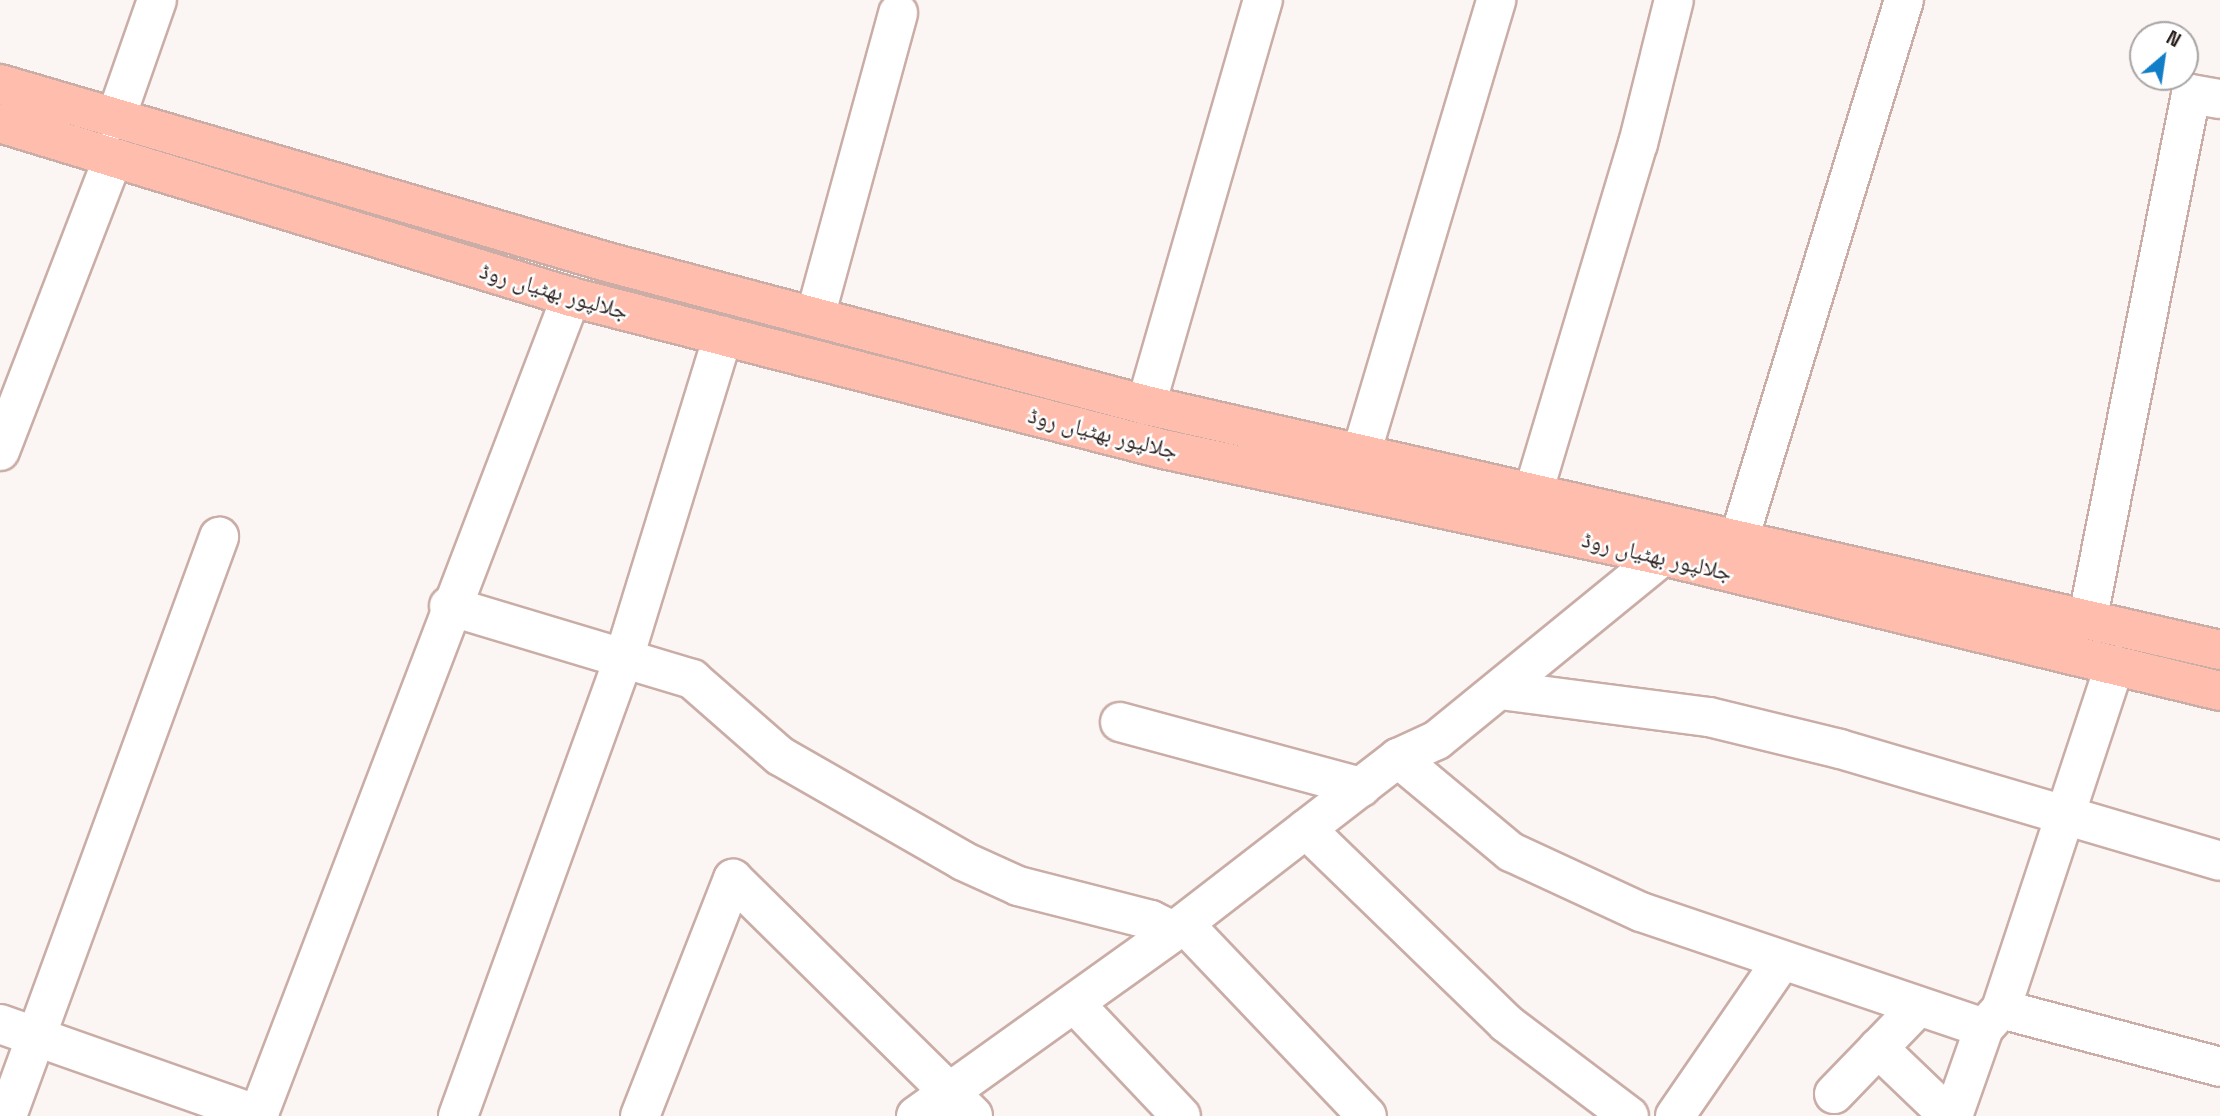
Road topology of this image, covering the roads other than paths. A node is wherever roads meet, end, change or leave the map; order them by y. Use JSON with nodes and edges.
{"nodes":[{"id":1,"x":158,"y":0,"type":"edge"},
{"id":2,"x":1263,"y":0,"type":"edge"},
{"id":3,"x":1496,"y":0,"type":"edge"},
{"id":4,"x":1674,"y":0,"type":"edge"},
{"id":5,"x":1904,"y":0,"type":"edge"},
{"id":6,"x":898,"y":13,"type":"dead end"},
{"id":7,"x":0,"y":84,"type":"edge"},
{"id":8,"x":2220,"y":99,"type":"edge"},
{"id":9,"x":115,"y":120,"type":"junction"},
{"id":10,"x":0,"y":123,"type":"edge"},
{"id":11,"x":112,"y":161,"type":"junction"},
{"id":12,"x":571,"y":297,"type":"junction"},
{"id":13,"x":815,"y":317,"type":"junction"},
{"id":14,"x":723,"y":336,"type":"junction"},
{"id":15,"x":1146,"y":405,"type":"junction"},
{"id":16,"x":0,"y":452,"type":"edge"},
{"id":17,"x":1360,"y":454,"type":"junction"},
{"id":18,"x":1533,"y":493,"type":"junction"},
{"id":19,"x":219,"y":537,"type":"dead end"},
{"id":20,"x":1739,"y":539,"type":"junction"},
{"id":21,"x":1663,"y":556,"type":"junction"},
{"id":22,"x":449,"y":606,"type":"junction"},
{"id":23,"x":2088,"y":617,"type":"junction"},
{"id":24,"x":2220,"y":650,"type":"edge"},
{"id":25,"x":623,"y":661,"type":"junction"},
{"id":26,"x":2115,"y":665,"type":"junction"},
{"id":27,"x":1500,"y":690,"type":"junction"},
{"id":28,"x":2220,"y":691,"type":"edge"},
{"id":29,"x":1120,"y":722,"type":"dead end"},
{"id":30,"x":1398,"y":758,"type":"junction"},
{"id":31,"x":1362,"y":787,"type":"junction"},
{"id":32,"x":2065,"y":818,"type":"junction"},
{"id":33,"x":1306,"y":830,"type":"junction"},
{"id":34,"x":2220,"y":861,"type":"edge"},
{"id":35,"x":1179,"y":928,"type":"junction"},
{"id":36,"x":1780,"y":962,"type":"junction"},
{"id":37,"x":1074,"y":1004,"type":"junction"},
{"id":38,"x":1916,"y":1009,"type":"junction"},
{"id":39,"x":1993,"y":1018,"type":"junction"},
{"id":40,"x":0,"y":1024,"type":"edge"},
{"id":41,"x":36,"y":1037,"type":"junction"},
{"id":42,"x":1878,"y":1048,"type":"junction"},
{"id":43,"x":2220,"y":1067,"type":"edge"},
{"id":44,"x":1834,"y":1094,"type":"dead end"},
{"id":45,"x":962,"y":1104,"type":"edge"},
{"id":46,"x":259,"y":1115,"type":"edge"},
{"id":47,"x":8,"y":1116,"type":"edge"},
{"id":48,"x":458,"y":1116,"type":"edge"},
{"id":49,"x":640,"y":1116,"type":"edge"},
{"id":50,"x":916,"y":1116,"type":"edge"},
{"id":51,"x":1181,"y":1116,"type":"edge"},
{"id":52,"x":1367,"y":1116,"type":"edge"},
{"id":53,"x":1629,"y":1116,"type":"edge"},
{"id":54,"x":1675,"y":1116,"type":"edge"},
{"id":55,"x":1951,"y":1116,"type":"edge"}],
"edges":[{"from":1,"to":9,"type":"street"},
{"from":2,"to":15,"type":"street"},
{"from":3,"to":17,"type":"street"},
{"from":4,"to":18,"type":"street"},
{"from":5,"to":20,"type":"street"},
{"from":6,"to":13,"type":"street"},
{"from":7,"to":9,"type":"main road","name":"جلالپور بھٹیاں روڈ"},
{"from":8,"to":23,"type":"street"},
{"from":9,"to":13,"type":"main road","name":"جلالپور بھٹیاں روڈ"},
{"from":10,"to":11,"type":"main road","name":"جلالپور بھٹیاں روڈ"},
{"from":11,"to":12,"type":"main road","name":"جلالپور بھٹیاں روڈ"},
{"from":11,"to":16,"type":"street"},
{"from":12,"to":14,"type":"main road","name":"جلالپور بھٹیاں روڈ"},
{"from":12,"to":22,"type":"street"},
{"from":13,"to":15,"type":"main road","name":"جلالپور بھٹیاں روڈ"},
{"from":14,"to":21,"type":"main road","name":"جلالپور بھٹیاں روڈ"},
{"from":14,"to":25,"type":"street"},
{"from":15,"to":17,"type":"main road","name":"جلالپور بھٹیاں روڈ"},
{"from":17,"to":18,"type":"main road","name":"جلالپور بھٹیاں روڈ"},
{"from":18,"to":20,"type":"main road","name":"جلالپور بھٹیاں روڈ"},
{"from":19,"to":41,"type":"street"},
{"from":20,"to":23,"type":"main road","name":"جلالپور بھٹیاں روڈ"},
{"from":21,"to":26,"type":"main road","name":"جلالپور بھٹیاں روڈ"},
{"from":21,"to":27,"type":"street"},
{"from":22,"to":25,"type":"street"},
{"from":22,"to":46,"type":"street"},
{"from":23,"to":24,"type":"main road","name":"جلالپور بھٹیاں روڈ"},
{"from":25,"to":35,"type":"street"},
{"from":25,"to":48,"type":"street"},
{"from":26,"to":28,"type":"main road","name":"جلالپور بھٹیاں روڈ"},
{"from":26,"to":32,"type":"street"},
{"from":27,"to":30,"type":"street"},
{"from":27,"to":32,"type":"street"},
{"from":29,"to":31,"type":"street"},
{"from":30,"to":31,"type":"street"},
{"from":30,"to":36,"type":"street"},
{"from":31,"to":33,"type":"street"},
{"from":32,"to":34,"type":"street"},
{"from":32,"to":39,"type":"street"},
{"from":33,"to":35,"type":"street"},
{"from":33,"to":53,"type":"street"},
{"from":35,"to":37,"type":"street"},
{"from":35,"to":52,"type":"street"},
{"from":36,"to":38,"type":"street"},
{"from":36,"to":54,"type":"street"},
{"from":37,"to":45,"type":"street"},
{"from":37,"to":51,"type":"street"},
{"from":38,"to":39,"type":"street"},
{"from":38,"to":42,"type":"street"},
{"from":39,"to":43,"type":"street"},
{"from":39,"to":55,"type":"street"},
{"from":40,"to":41,"type":"street"},
{"from":41,"to":46,"type":"street"},
{"from":41,"to":47,"type":"street"},
{"from":42,"to":44,"type":"street"},
{"from":42,"to":55,"type":"street"},
{"from":45,"to":49,"type":"street"},
{"from":45,"to":50,"type":"street"}]}
